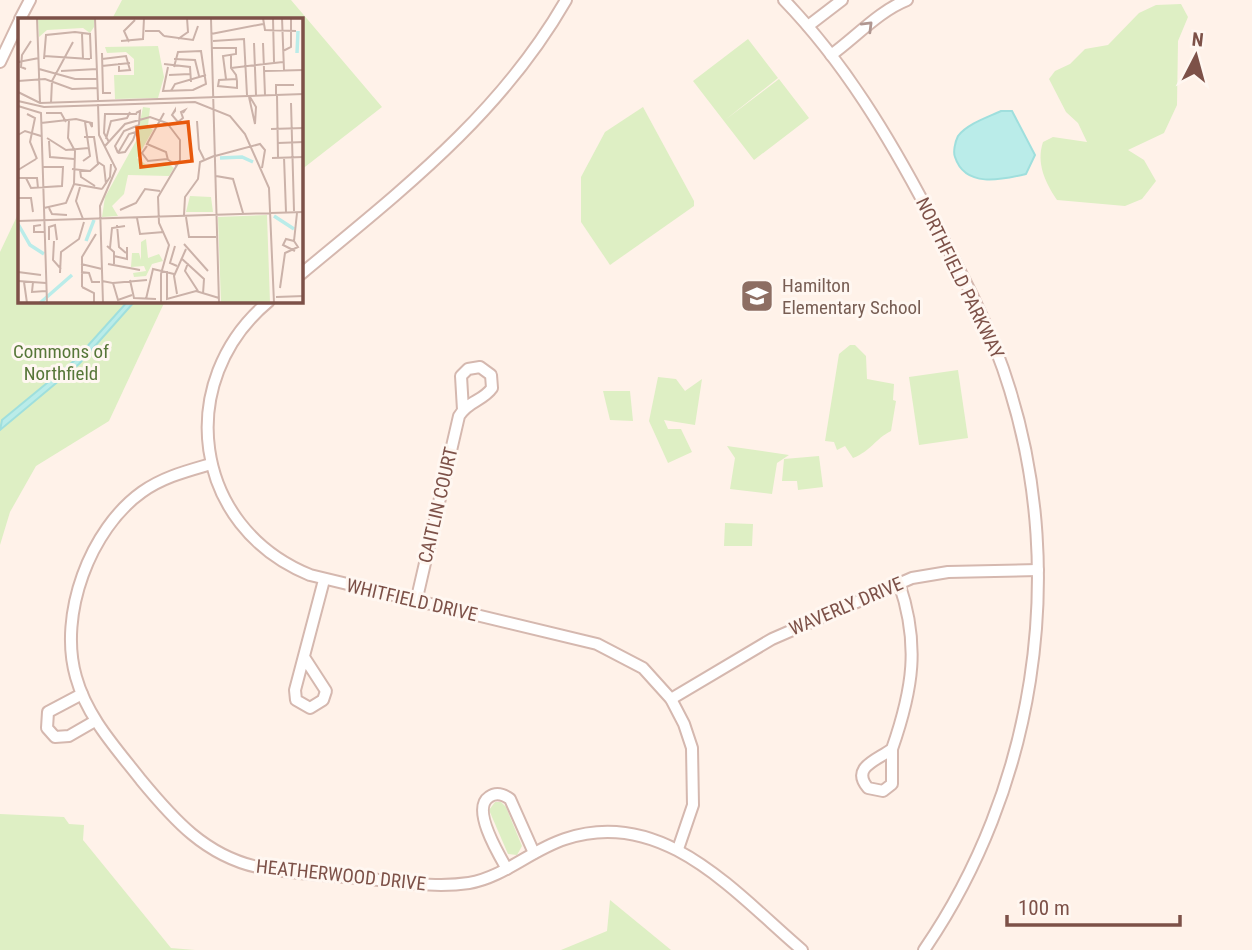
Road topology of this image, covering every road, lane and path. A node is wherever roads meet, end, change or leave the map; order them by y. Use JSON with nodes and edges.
{"nodes":[{"id":1,"x":30,"y":0,"type":"edge"},
{"id":2,"x":566,"y":0,"type":"edge"},
{"id":3,"x":784,"y":0,"type":"edge"},
{"id":4,"x":842,"y":0,"type":"edge"},
{"id":5,"x":907,"y":0,"type":"edge"},
{"id":6,"x":21,"y":18,"type":"edge"},
{"id":7,"x":18,"y":24,"type":"edge"},
{"id":8,"x":808,"y":26,"type":"junction"},
{"id":9,"x":831,"y":55,"type":"junction"},
{"id":10,"x":0,"y":62,"type":"edge"},
{"id":11,"x":303,"y":272,"type":"edge"},
{"id":12,"x":267,"y":303,"type":"edge"},
{"id":13,"x":463,"y":410,"type":"dead end"},
{"id":14,"x":211,"y":464,"type":"junction"},
{"id":15,"x":1038,"y":570,"type":"junction"},
{"id":16,"x":324,"y":580,"type":"junction"},
{"id":17,"x":899,"y":583,"type":"junction"},
{"id":18,"x":416,"y":602,"type":"junction"},
{"id":19,"x":304,"y":657,"type":"dead end"},
{"id":20,"x":82,"y":694,"type":"junction"},
{"id":21,"x":671,"y":699,"type":"junction"},
{"id":22,"x":95,"y":721,"type":"junction"},
{"id":23,"x":892,"y":749,"type":"dead end"},
{"id":24,"x":678,"y":849,"type":"junction"},
{"id":25,"x":534,"y":853,"type":"junction"},
{"id":26,"x":507,"y":869,"type":"junction"},
{"id":27,"x":802,"y":950,"type":"edge"},
{"id":28,"x":924,"y":950,"type":"edge"}],
"edges":[{"from":1,"to":6,"type":"street"},
{"from":2,"to":11,"type":"street"},
{"from":3,"to":8,"type":"street","name":"NORTHFIELD PARKWAY"},
{"from":4,"to":8,"type":"street"},
{"from":9,"to":5,"type":"street","one_way":true},
{"from":7,"to":10,"type":"street"},
{"from":8,"to":9,"type":"street","name":"NORTHFIELD PARKWAY"},
{"from":9,"to":15,"type":"street","name":"NORTHFIELD PARKWAY"},
{"from":12,"to":14,"type":"street","name":"WHITFIELD DRIVE"},
{"from":13,"to":18,"type":"street","name":"CAITLIN COURT"},
{"from":14,"to":16,"type":"street","name":"WHITFIELD DRIVE"},
{"from":14,"to":20,"type":"street","name":"HEATHERWOOD DRIVE"},
{"from":15,"to":17,"type":"street","name":"WAVERLY DRIVE"},
{"from":15,"to":28,"type":"street","name":"NORTHFIELD PARKWAY"},
{"from":16,"to":18,"type":"street","name":"WHITFIELD DRIVE"},
{"from":16,"to":19,"type":"street"},
{"from":17,"to":21,"type":"street","name":"WAVERLY DRIVE"},
{"from":17,"to":23,"type":"street"},
{"from":18,"to":21,"type":"street","name":"WHITFIELD DRIVE"},
{"from":20,"to":22,"type":"street","name":"HEATHERWOOD DRIVE"},
{"from":20,"to":22,"type":"street"},
{"from":21,"to":24,"type":"street","name":"WHITFIELD DRIVE"},
{"from":22,"to":26,"type":"street","name":"HEATHERWOOD DRIVE"},
{"from":24,"to":25,"type":"street","name":"HEATHERWOOD DRIVE"},
{"from":24,"to":27,"type":"street","name":"HEATHERWOOD DRIVE"},
{"from":25,"to":26,"type":"street","name":"HEATHERWOOD DRIVE"},
{"from":25,"to":26,"type":"street"}]}
